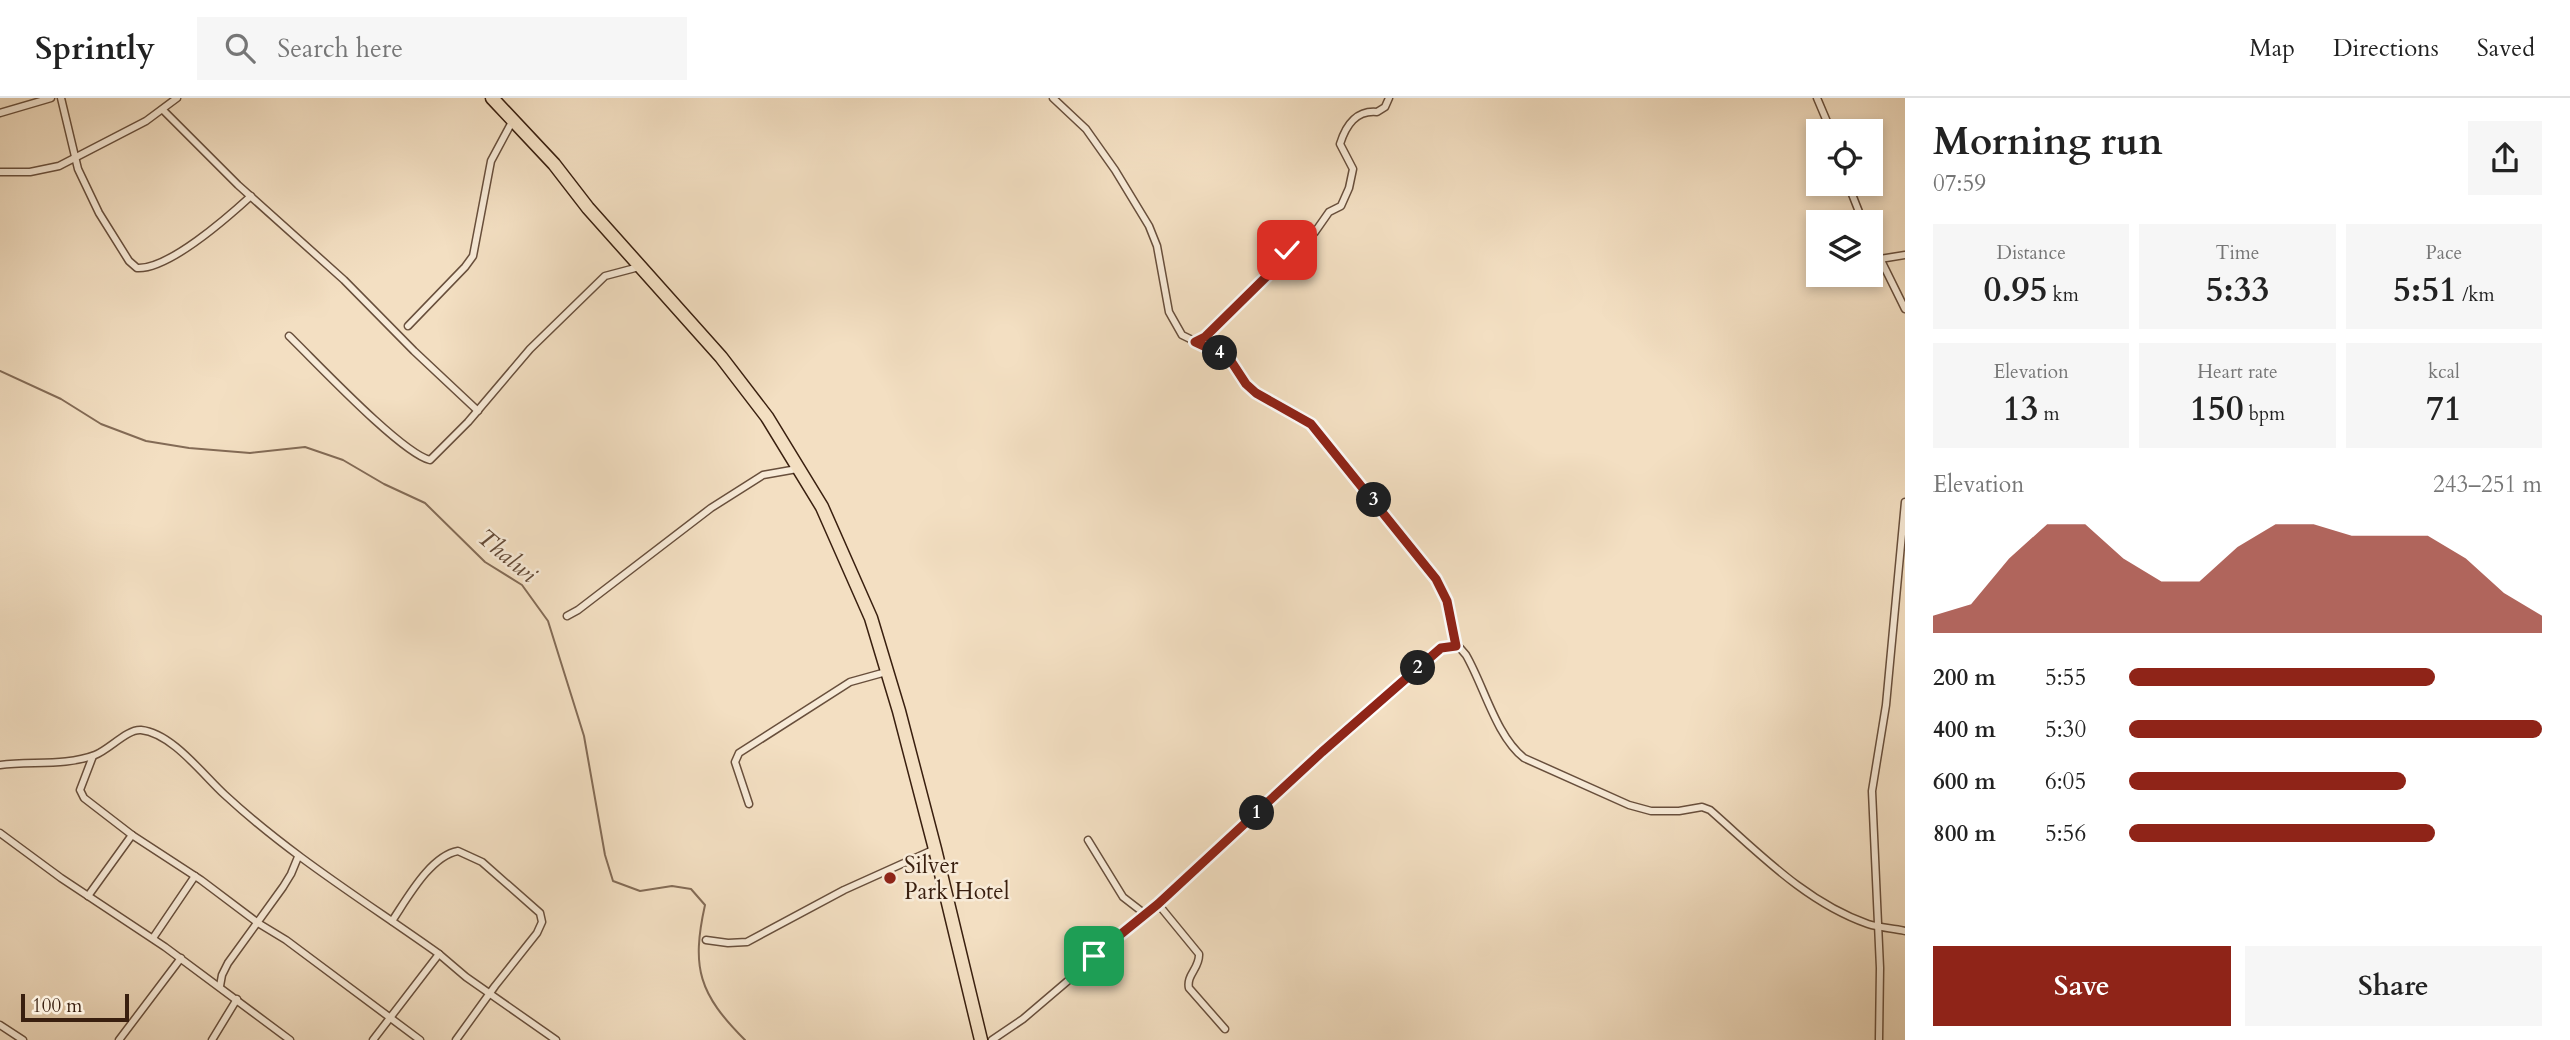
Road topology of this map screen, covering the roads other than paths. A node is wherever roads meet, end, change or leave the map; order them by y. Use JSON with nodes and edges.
{"nodes":[{"id":1,"x":51,"y":98,"type":"edge"},
{"id":2,"x":61,"y":98,"type":"edge"},
{"id":3,"x":177,"y":98,"type":"edge"},
{"id":4,"x":492,"y":98,"type":"edge"},
{"id":5,"x":1053,"y":98,"type":"edge"},
{"id":6,"x":1389,"y":98,"type":"edge"},
{"id":7,"x":1816,"y":98,"type":"edge"},
{"id":8,"x":163,"y":110,"type":"junction"},
{"id":9,"x":0,"y":113,"type":"edge"},
{"id":10,"x":1826,"y":119,"type":"edge"},
{"id":11,"x":513,"y":120,"type":"junction"},
{"id":12,"x":75,"y":157,"type":"junction"},
{"id":13,"x":0,"y":172,"type":"edge"},
{"id":14,"x":251,"y":196,"type":"junction"},
{"id":15,"x":1905,"y":255,"type":"edge"},
{"id":16,"x":1883,"y":259,"type":"edge"},
{"id":17,"x":1883,"y":265,"type":"edge"},
{"id":18,"x":639,"y":267,"type":"junction"},
{"id":19,"x":1905,"y":310,"type":"edge"},
{"id":20,"x":408,"y":326,"type":"dead end"},
{"id":21,"x":289,"y":336,"type":"dead end"},
{"id":22,"x":1195,"y":342,"type":"junction"},
{"id":23,"x":478,"y":411,"type":"junction"},
{"id":24,"x":799,"y":468,"type":"junction"},
{"id":25,"x":1905,"y":502,"type":"edge"},
{"id":26,"x":1905,"y":508,"type":"edge"},
{"id":27,"x":567,"y":616,"type":"dead end"},
{"id":28,"x":1456,"y":646,"type":"junction"},
{"id":29,"x":886,"y":672,"type":"junction"},
{"id":30,"x":93,"y":755,"type":"junction"},
{"id":31,"x":0,"y":765,"type":"edge"},
{"id":32,"x":749,"y":804,"type":"dead end"},
{"id":33,"x":132,"y":835,"type":"junction"},
{"id":34,"x":1,"y":837,"type":"edge"},
{"id":35,"x":1088,"y":840,"type":"dead end"},
{"id":36,"x":935,"y":849,"type":"junction"},
{"id":37,"x":298,"y":857,"type":"junction"},
{"id":38,"x":195,"y":876,"type":"junction"},
{"id":39,"x":88,"y":896,"type":"junction"},
{"id":40,"x":1158,"y":904,"type":"junction"},
{"id":41,"x":1145,"y":914,"type":"junction"},
{"id":42,"x":392,"y":921,"type":"junction"},
{"id":43,"x":258,"y":923,"type":"junction"},
{"id":44,"x":1878,"y":926,"type":"junction"},
{"id":45,"x":1905,"y":931,"type":"edge"},
{"id":46,"x":153,"y":938,"type":"junction"},
{"id":47,"x":706,"y":940,"type":"dead end"},
{"id":48,"x":439,"y":954,"type":"junction"},
{"id":49,"x":181,"y":958,"type":"junction"},
{"id":50,"x":220,"y":986,"type":"junction"},
{"id":51,"x":489,"y":994,"type":"junction"},
{"id":52,"x":237,"y":999,"type":"junction"},
{"id":53,"x":389,"y":1019,"type":"junction"},
{"id":54,"x":0,"y":1025,"type":"edge"},
{"id":55,"x":1225,"y":1029,"type":"dead end"},
{"id":56,"x":23,"y":1040,"type":"edge"},
{"id":57,"x":119,"y":1040,"type":"edge"},
{"id":58,"x":212,"y":1040,"type":"edge"},
{"id":59,"x":290,"y":1040,"type":"edge"},
{"id":60,"x":373,"y":1040,"type":"edge"},
{"id":61,"x":419,"y":1040,"type":"edge"},
{"id":62,"x":456,"y":1040,"type":"edge"},
{"id":63,"x":556,"y":1040,"type":"edge"},
{"id":64,"x":981,"y":1040,"type":"edge"},
{"id":65,"x":992,"y":1040,"type":"edge"},
{"id":66,"x":1879,"y":1040,"type":"edge"}],
"edges":[{"from":1,"to":9,"type":"street"},
{"from":2,"to":12,"type":"street"},
{"from":3,"to":8,"type":"street"},
{"from":4,"to":11,"type":"highway"},
{"from":5,"to":22,"type":"street"},
{"from":6,"to":22,"type":"street"},
{"from":7,"to":10,"type":"street"},
{"from":8,"to":12,"type":"street"},
{"from":8,"to":14,"type":"street"},
{"from":11,"to":18,"type":"highway"},
{"from":11,"to":20,"type":"street"},
{"from":12,"to":13,"type":"street"},
{"from":12,"to":14,"type":"street"},
{"from":14,"to":23,"type":"street"},
{"from":15,"to":16,"type":"street"},
{"from":17,"to":19,"type":"street"},
{"from":18,"to":23,"type":"street"},
{"from":18,"to":24,"type":"highway"},
{"from":21,"to":23,"type":"street"},
{"from":22,"to":28,"type":"street"},
{"from":24,"to":27,"type":"street"},
{"from":24,"to":29,"type":"highway"},
{"from":25,"to":26,"type":"street"},
{"from":26,"to":44,"type":"street"},
{"from":28,"to":40,"type":"street"},
{"from":28,"to":44,"type":"street"},
{"from":29,"to":32,"type":"street"},
{"from":29,"to":36,"type":"highway"},
{"from":30,"to":31,"type":"street"},
{"from":30,"to":33,"type":"street"},
{"from":30,"to":37,"type":"street"},
{"from":33,"to":38,"type":"street"},
{"from":33,"to":39,"type":"street"},
{"from":34,"to":39,"type":"street"},
{"from":35,"to":41,"type":"street"},
{"from":36,"to":47,"type":"street"},
{"from":36,"to":64,"type":"highway"},
{"from":37,"to":42,"type":"street"},
{"from":37,"to":43,"type":"street"},
{"from":38,"to":43,"type":"street"},
{"from":38,"to":46,"type":"street"},
{"from":39,"to":46,"type":"street"},
{"from":40,"to":41,"type":"street"},
{"from":40,"to":55,"type":"street"},
{"from":41,"to":65,"type":"street"},
{"from":42,"to":48,"type":"street"},
{"from":42,"to":51,"type":"street"},
{"from":43,"to":50,"type":"street"},
{"from":43,"to":53,"type":"street"},
{"from":44,"to":45,"type":"street"},
{"from":44,"to":66,"type":"street"},
{"from":46,"to":49,"type":"street"},
{"from":48,"to":51,"type":"street"},
{"from":48,"to":53,"type":"street"},
{"from":49,"to":50,"type":"street"},
{"from":49,"to":57,"type":"street"},
{"from":50,"to":52,"type":"street"},
{"from":51,"to":62,"type":"street"},
{"from":51,"to":63,"type":"street"},
{"from":52,"to":58,"type":"street"},
{"from":52,"to":59,"type":"street"},
{"from":53,"to":60,"type":"street"},
{"from":53,"to":61,"type":"street"},
{"from":54,"to":56,"type":"street"}]}
